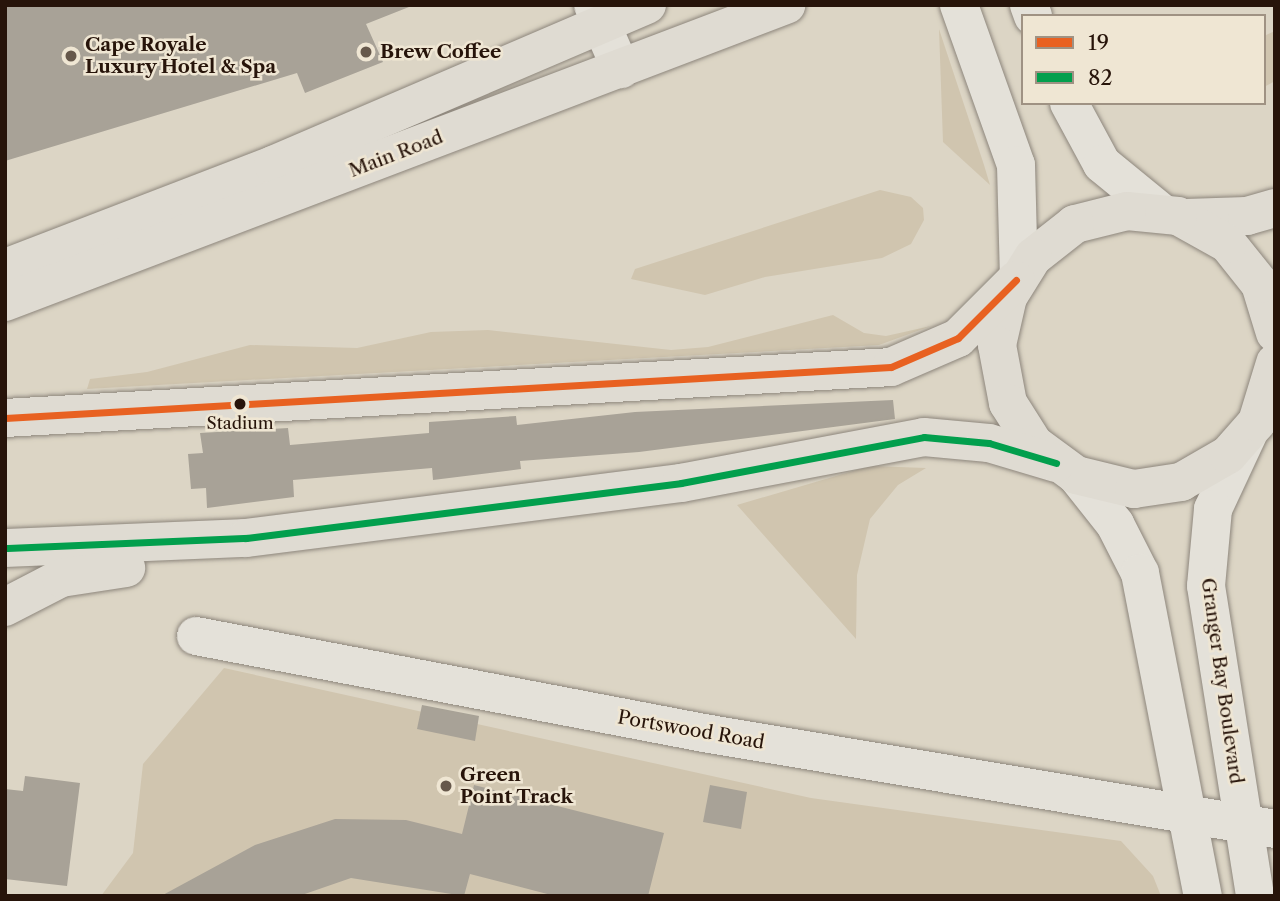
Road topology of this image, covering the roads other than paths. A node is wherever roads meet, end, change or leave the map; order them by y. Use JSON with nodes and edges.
{"nodes":[{"id":1,"x":647,"y":5,"type":"edge"},
{"id":2,"x":786,"y":5,"type":"edge"},
{"id":3,"x":959,"y":5,"type":"edge"},
{"id":4,"x":597,"y":14,"type":"edge"},
{"id":5,"x":621,"y":69,"type":"junction"},
{"id":6,"x":1070,"y":105,"type":"edge"},
{"id":7,"x":279,"y":181,"type":"junction"},
{"id":8,"x":1275,"y":208,"type":"edge"},
{"id":9,"x":1173,"y":216,"type":"junction"},
{"id":10,"x":5,"y":268,"type":"edge"},
{"id":11,"x":1017,"y":278,"type":"junction"},
{"id":12,"x":5,"y":302,"type":"edge"},
{"id":13,"x":1275,"y":333,"type":"edge"},
{"id":14,"x":1275,"y":363,"type":"edge"},
{"id":15,"x":1274,"y":371,"type":"edge"},
{"id":16,"x":5,"y":418,"type":"edge"},
{"id":17,"x":1249,"y":432,"type":"junction"},
{"id":18,"x":1066,"y":469,"type":"junction"},
{"id":19,"x":246,"y":538,"type":"junction"},
{"id":20,"x":5,"y":548,"type":"edge"},
{"id":21,"x":5,"y":607,"type":"edge"},
{"id":22,"x":197,"y":636,"type":"dead end"},
{"id":23,"x":1188,"y":815,"type":"junction"},
{"id":24,"x":1261,"y":827,"type":"edge"},
{"id":25,"x":1203,"y":896,"type":"edge"},
{"id":26,"x":1255,"y":896,"type":"edge"}],
"edges":[{"from":1,"to":4,"type":"main road","name":"Main Road"},
{"from":2,"to":5,"type":"main road","name":"Main Road"},
{"from":3,"to":11,"type":"street"},
{"from":4,"to":5,"type":"street"},
{"from":4,"to":7,"type":"main road","name":"Main Road"},
{"from":5,"to":7,"type":"main road","name":"Main Road"},
{"from":6,"to":9,"type":"street"},
{"from":7,"to":10,"type":"main road","name":"Main Road"},
{"from":7,"to":12,"type":"main road","name":"Main Road"},
{"from":8,"to":9,"type":"main road"},
{"from":9,"to":11,"type":"main road"},
{"from":9,"to":13,"type":"main road"},
{"from":11,"to":16,"type":"main road"},
{"from":11,"to":18,"type":"main road"},
{"from":14,"to":15,"type":"main road"},
{"from":15,"to":17,"type":"main road"},
{"from":17,"to":18,"type":"main road"},
{"from":17,"to":24,"type":"street","name":"Granger Bay Boulevard"},
{"from":18,"to":19,"type":"main road"},
{"from":18,"to":23,"type":"street"},
{"from":19,"to":20,"type":"main road"},
{"from":19,"to":21,"type":"main road"},
{"from":22,"to":23,"type":"street","name":"Portswood Road"},
{"from":23,"to":24,"type":"street","name":"Portswood Road"},
{"from":23,"to":25,"type":"street"},
{"from":24,"to":26,"type":"street","name":"Granger Bay Boulevard"}]}
